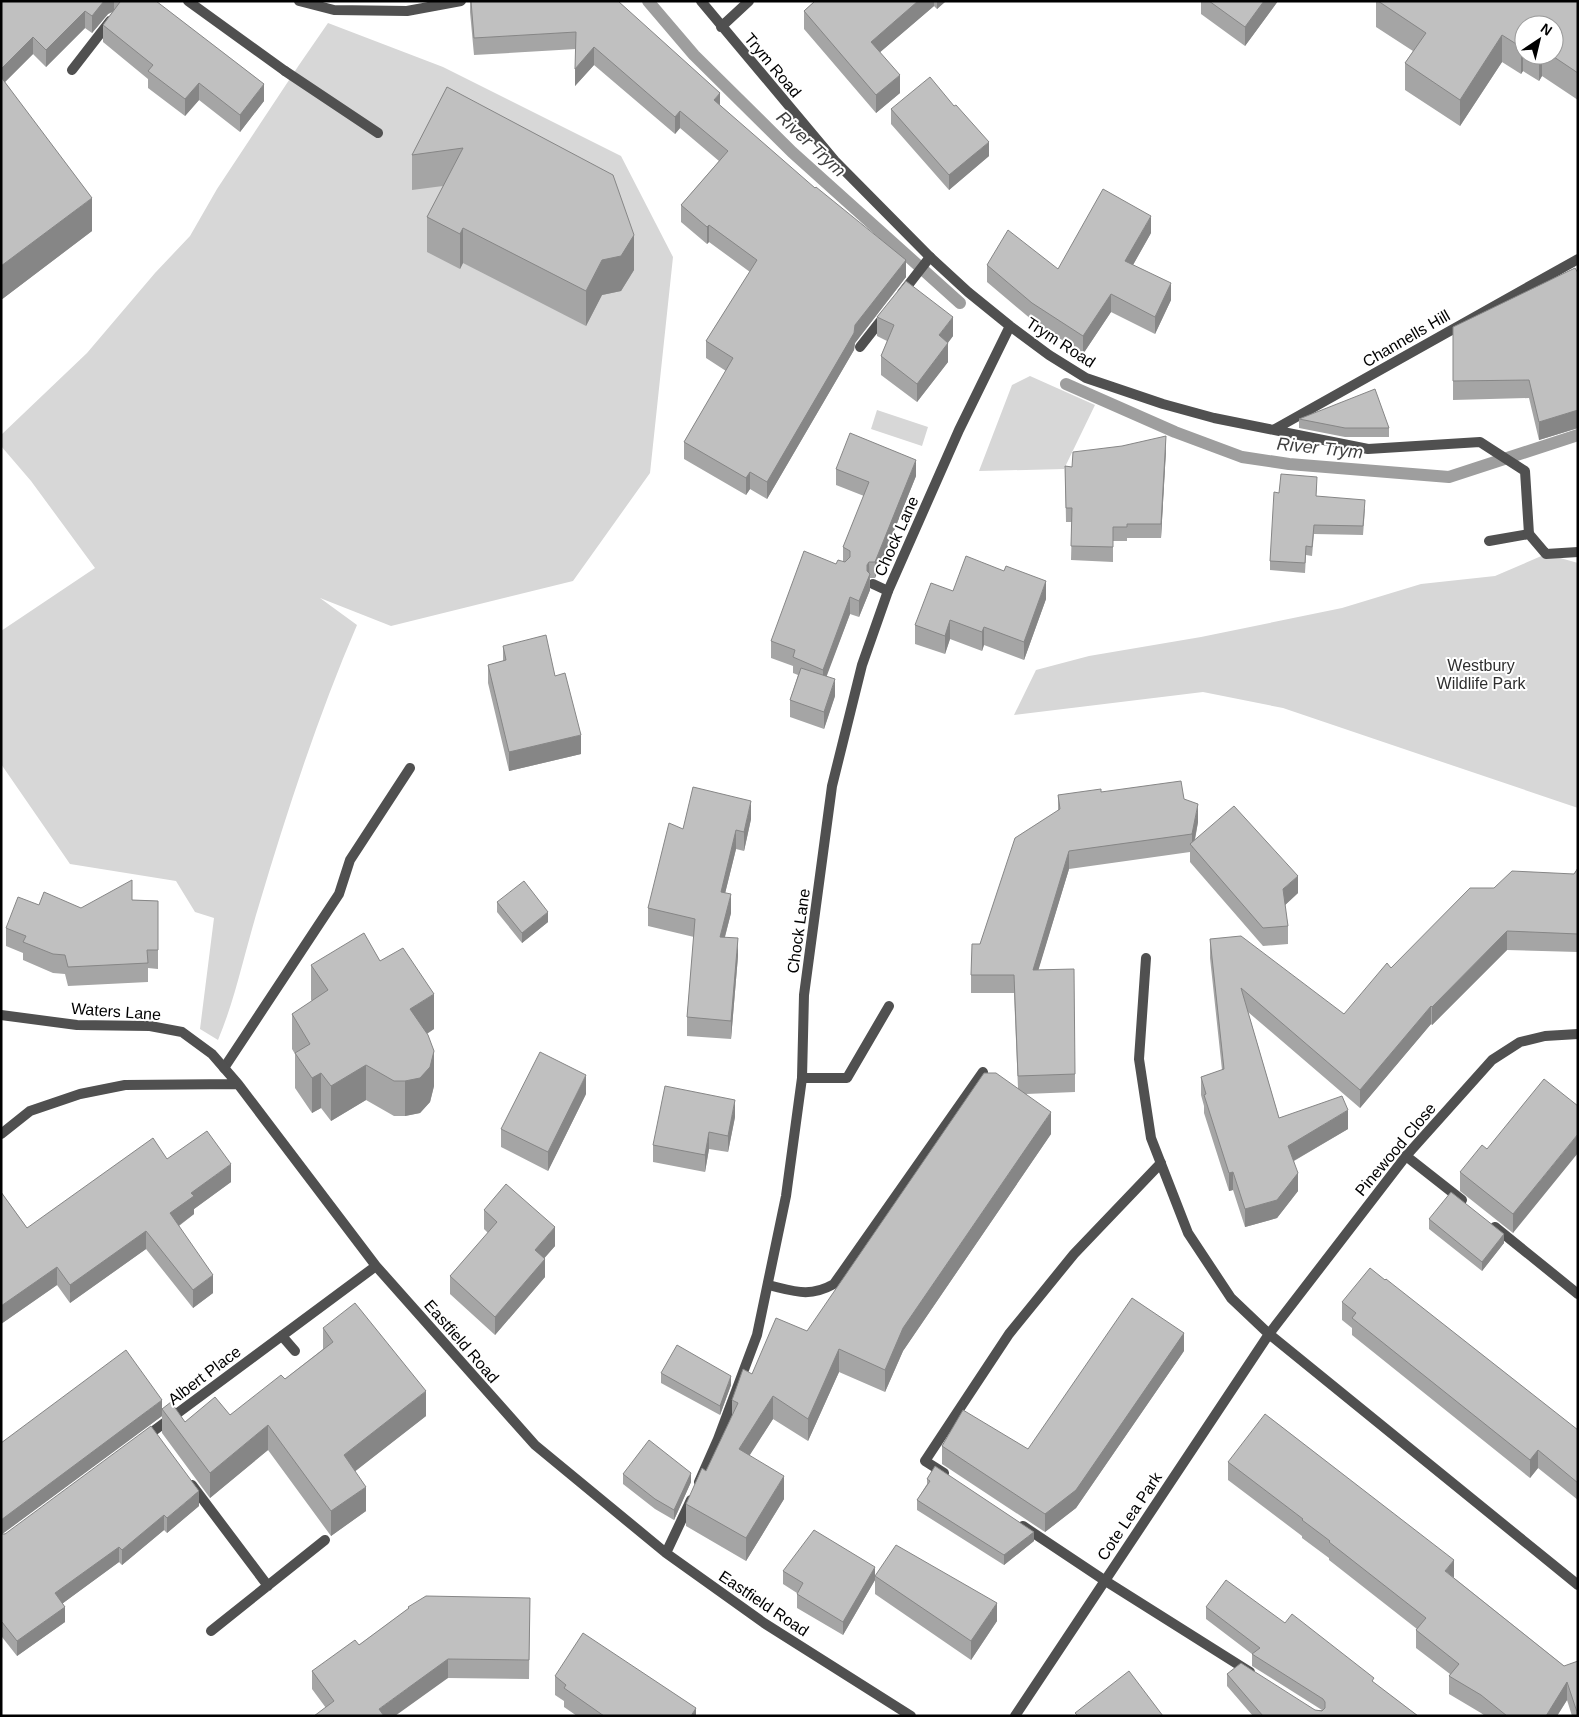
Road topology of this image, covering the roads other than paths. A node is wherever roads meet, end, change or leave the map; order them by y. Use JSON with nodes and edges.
{"nodes":[{"id":1,"x":188,"y":1,"type":"edge"},
{"id":2,"x":299,"y":1,"type":"edge"},
{"id":3,"x":461,"y":1,"type":"edge"},
{"id":4,"x":701,"y":1,"type":"edge"},
{"id":5,"x":750,"y":1,"type":"edge"},
{"id":6,"x":112,"y":18,"type":"edge"},
{"id":7,"x":721,"y":27,"type":"junction"},
{"id":8,"x":72,"y":70,"type":"dead end"},
{"id":9,"x":378,"y":133,"type":"dead end"},
{"id":10,"x":930,"y":257,"type":"junction"},
{"id":11,"x":1578,"y":259,"type":"edge"},
{"id":12,"x":1010,"y":326,"type":"junction"},
{"id":13,"x":860,"y":347,"type":"dead end"},
{"id":14,"x":1275,"y":429,"type":"junction"},
{"id":15,"x":1529,"y":534,"type":"junction"},
{"id":16,"x":1489,"y":541,"type":"dead end"},
{"id":17,"x":1578,"y":552,"type":"edge"},
{"id":18,"x":872,"y":584,"type":"dead end"},
{"id":19,"x":888,"y":591,"type":"junction"},
{"id":20,"x":410,"y":768,"type":"dead end"},
{"id":21,"x":1146,"y":958,"type":"dead end"},
{"id":22,"x":889,"y":1006,"type":"dead end"},
{"id":23,"x":1,"y":1015,"type":"edge"},
{"id":24,"x":1578,"y":1034,"type":"edge"},
{"id":25,"x":224,"y":1068,"type":"junction"},
{"id":26,"x":983,"y":1072,"type":"edge"},
{"id":27,"x":802,"y":1078,"type":"junction"},
{"id":28,"x":238,"y":1084,"type":"junction"},
{"id":29,"x":1,"y":1134,"type":"edge"},
{"id":30,"x":1406,"y":1156,"type":"junction"},
{"id":31,"x":1161,"y":1163,"type":"junction"},
{"id":32,"x":1473,"y":1210,"type":"edge"},
{"id":33,"x":1488,"y":1222,"type":"edge"},
{"id":34,"x":376,"y":1266,"type":"junction"},
{"id":35,"x":768,"y":1284,"type":"junction"},
{"id":36,"x":1578,"y":1294,"type":"edge"},
{"id":37,"x":1269,"y":1334,"type":"junction"},
{"id":38,"x":282,"y":1336,"type":"junction"},
{"id":39,"x":295,"y":1351,"type":"dead end"},
{"id":40,"x":136,"y":1444,"type":"edge"},
{"id":41,"x":950,"y":1477,"type":"edge"},
{"id":42,"x":187,"y":1478,"type":"edge"},
{"id":43,"x":1015,"y":1520,"type":"edge"},
{"id":44,"x":325,"y":1540,"type":"dead end"},
{"id":45,"x":666,"y":1553,"type":"junction"},
{"id":46,"x":1104,"y":1580,"type":"junction"},
{"id":47,"x":1578,"y":1585,"type":"edge"},
{"id":48,"x":268,"y":1586,"type":"junction"},
{"id":49,"x":210,"y":1631,"type":"dead end"},
{"id":50,"x":1260,"y":1678,"type":"edge"},
{"id":51,"x":911,"y":1716,"type":"edge"},
{"id":52,"x":1014,"y":1716,"type":"edge"}],
"edges":[{"from":1,"to":9,"type":"street"},
{"from":2,"to":3,"type":"street"},
{"from":4,"to":7,"type":"street","name":"Trym Road"},
{"from":5,"to":7,"type":"street"},
{"from":6,"to":8,"type":"street"},
{"from":7,"to":10,"type":"street","name":"Trym Road"},
{"from":10,"to":12,"type":"street","name":"Trym Road"},
{"from":10,"to":13,"type":"street"},
{"from":11,"to":14,"type":"street","name":"Channells Hill"},
{"from":12,"to":14,"type":"street","name":"Trym Road"},
{"from":12,"to":19,"type":"street","name":"Chock Lane"},
{"from":14,"to":15,"type":"street","name":"Trym Road"},
{"from":15,"to":16,"type":"street"},
{"from":15,"to":17,"type":"street"},
{"from":18,"to":19,"type":"street"},
{"from":19,"to":27,"type":"street","name":"Chock Lane"},
{"from":20,"to":25,"type":"street"},
{"from":21,"to":31,"type":"street"},
{"from":22,"to":27,"type":"street"},
{"from":23,"to":25,"type":"street","name":"Waters Lane"},
{"from":24,"to":30,"type":"street","name":"Pinewood Close"},
{"from":25,"to":28,"type":"street","name":"Waters Lane"},
{"from":26,"to":35,"type":"street"},
{"from":27,"to":35,"type":"street","name":"Chock Lane"},
{"from":28,"to":29,"type":"street"},
{"from":28,"to":34,"type":"street","name":"Eastfield Road"},
{"from":30,"to":32,"type":"street"},
{"from":30,"to":37,"type":"street","name":"Pinewood Close"},
{"from":31,"to":37,"type":"street"},
{"from":31,"to":41,"type":"street"},
{"from":33,"to":36,"type":"street"},
{"from":34,"to":38,"type":"street","name":"Albert Place"},
{"from":34,"to":45,"type":"street","name":"Eastfield Road"},
{"from":35,"to":45,"type":"street","name":"Chock Lane"},
{"from":37,"to":46,"type":"street","name":"Cote Lea Park"},
{"from":37,"to":47,"type":"street"},
{"from":38,"to":39,"type":"street"},
{"from":38,"to":40,"type":"street","name":"Albert Place"},
{"from":42,"to":48,"type":"street"},
{"from":43,"to":46,"type":"street"},
{"from":44,"to":48,"type":"street"},
{"from":45,"to":51,"type":"street","name":"Eastfield Road"},
{"from":46,"to":50,"type":"street"},
{"from":46,"to":52,"type":"street","name":"Cote Lea Park"},
{"from":48,"to":49,"type":"street"}]}
